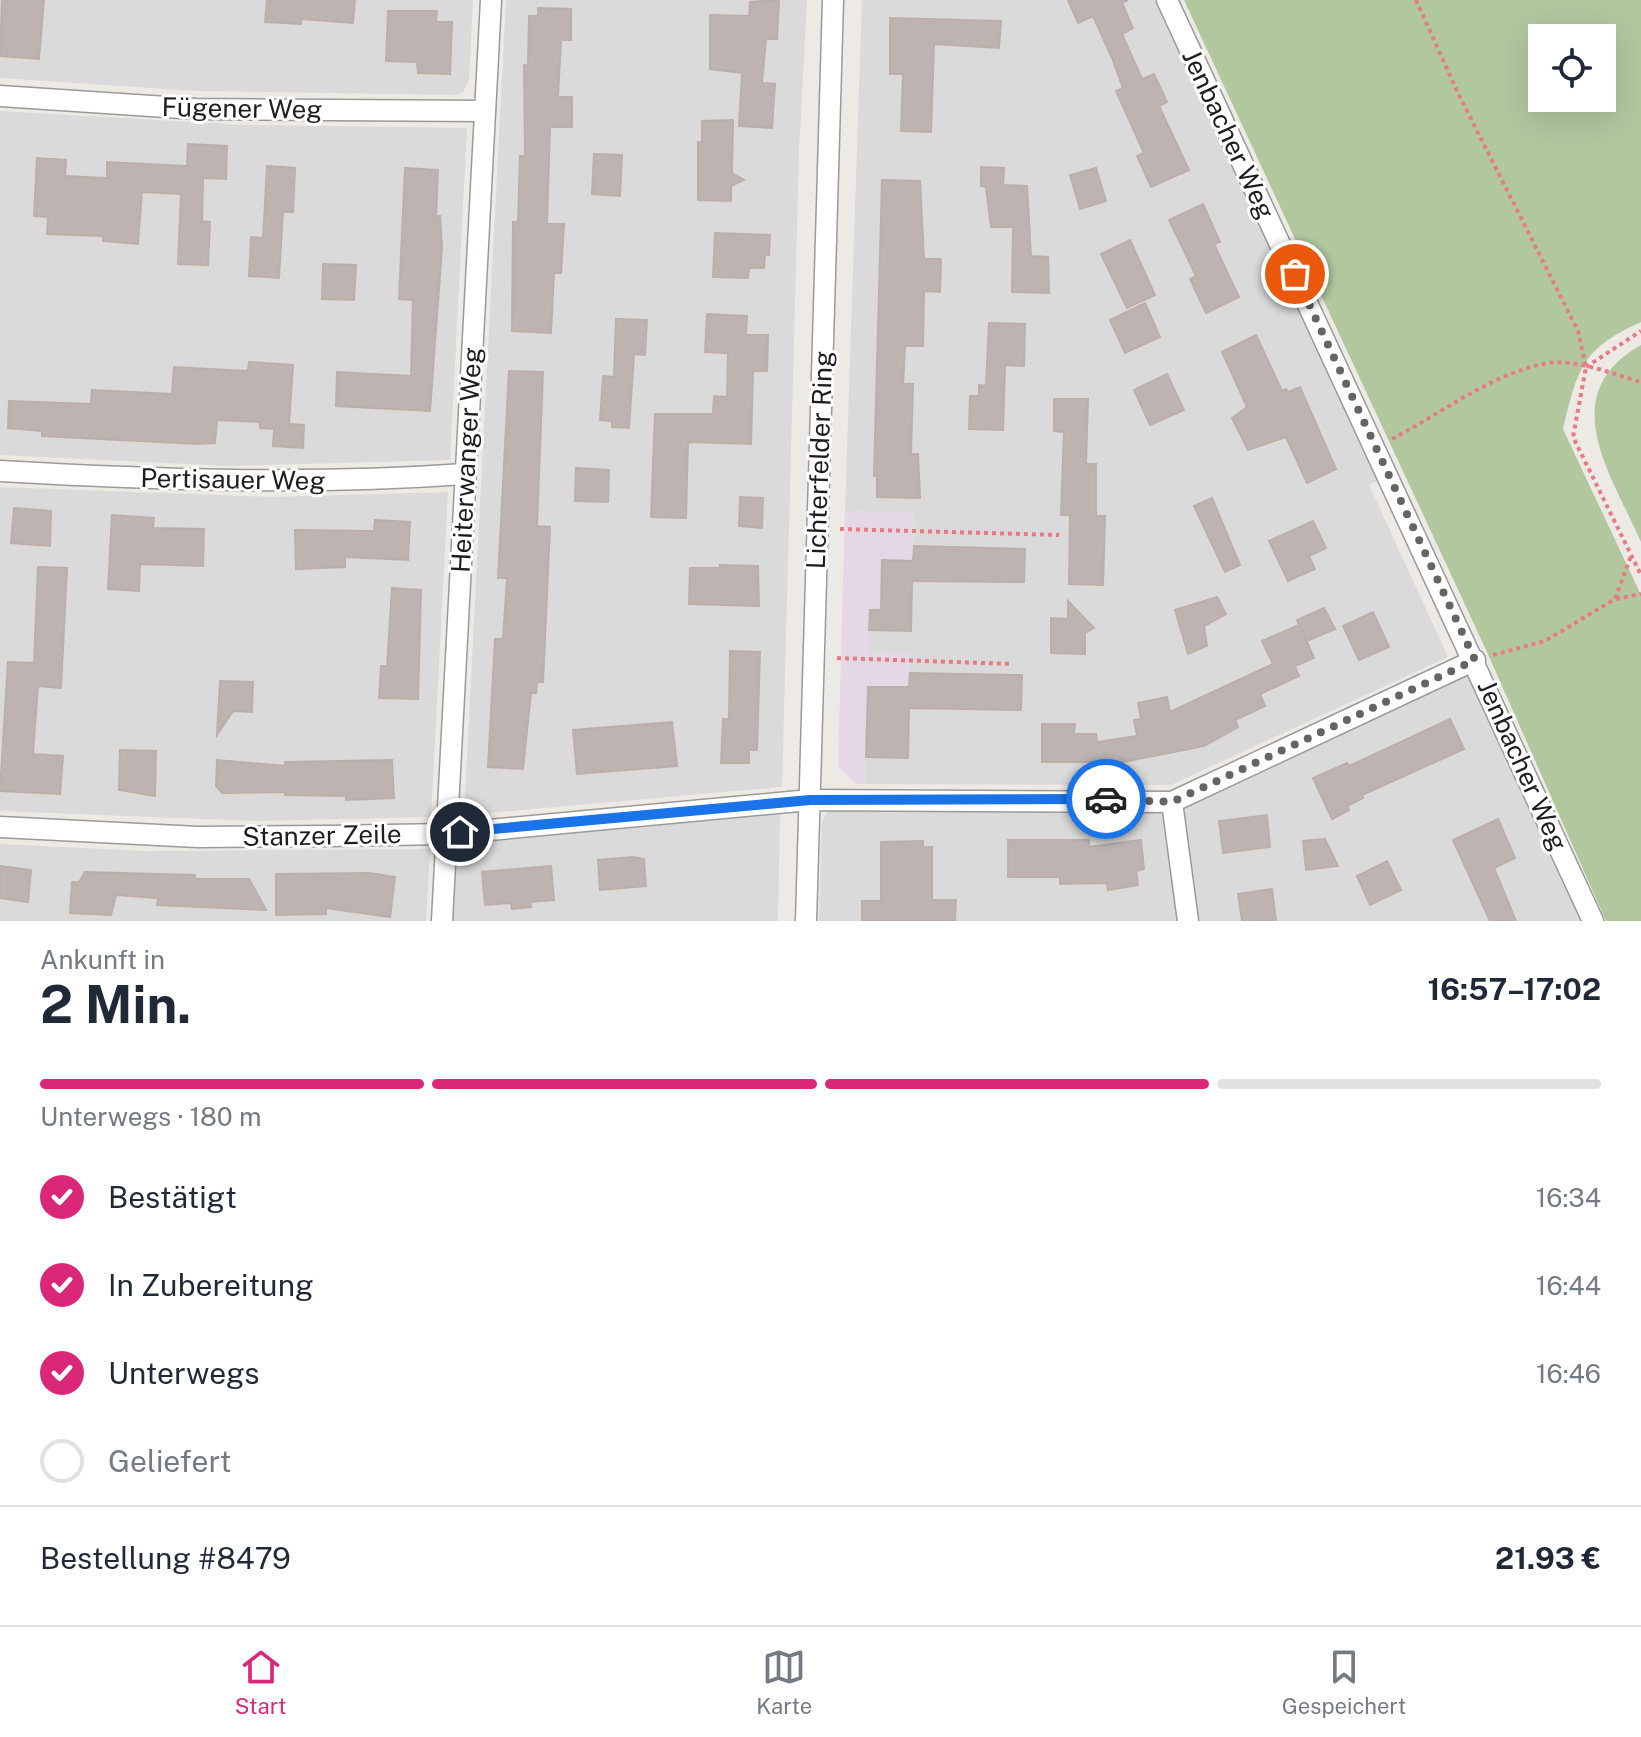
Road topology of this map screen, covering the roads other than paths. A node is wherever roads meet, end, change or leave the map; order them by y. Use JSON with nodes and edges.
{"nodes":[{"id":1,"x":491,"y":0,"type":"edge"},
{"id":2,"x":833,"y":0,"type":"edge"},
{"id":3,"x":1167,"y":0,"type":"edge"},
{"id":4,"x":0,"y":96,"type":"edge"},
{"id":5,"x":485,"y":111,"type":"junction"},
{"id":6,"x":0,"y":471,"type":"edge"},
{"id":7,"x":465,"y":474,"type":"junction"},
{"id":8,"x":1475,"y":660,"type":"junction"},
{"id":9,"x":810,"y":800,"type":"junction"},
{"id":10,"x":1172,"y":802,"type":"junction"},
{"id":11,"x":0,"y":827,"type":"edge"},
{"id":12,"x":447,"y":834,"type":"junction"},
{"id":13,"x":442,"y":921,"type":"edge"},
{"id":14,"x":806,"y":921,"type":"edge"},
{"id":15,"x":1188,"y":921,"type":"edge"},
{"id":16,"x":1593,"y":921,"type":"edge"}],
"edges":[{"from":1,"to":5,"type":"street","name":"Heiterwanger Weg"},
{"from":2,"to":9,"type":"street","name":"Lichterfelder Ring"},
{"from":3,"to":8,"type":"street","name":"Jenbacher Weg"},
{"from":4,"to":5,"type":"street","name":"Fügener Weg"},
{"from":5,"to":7,"type":"street","name":"Heiterwanger Weg"},
{"from":6,"to":7,"type":"street","name":"Pertisauer Weg"},
{"from":7,"to":12,"type":"street","name":"Heiterwanger Weg"},
{"from":8,"to":10,"type":"street","name":"Stanzer Zeile"},
{"from":8,"to":16,"type":"street","name":"Jenbacher Weg"},
{"from":9,"to":10,"type":"street","name":"Stanzer Zeile"},
{"from":9,"to":12,"type":"street","name":"Stanzer Zeile"},
{"from":9,"to":14,"type":"street","name":"Lichterfelder Ring"},
{"from":10,"to":15,"type":"street"},
{"from":11,"to":12,"type":"street","name":"Stanzer Zeile"},
{"from":12,"to":13,"type":"street","name":"Heiterwanger Weg"}]}
